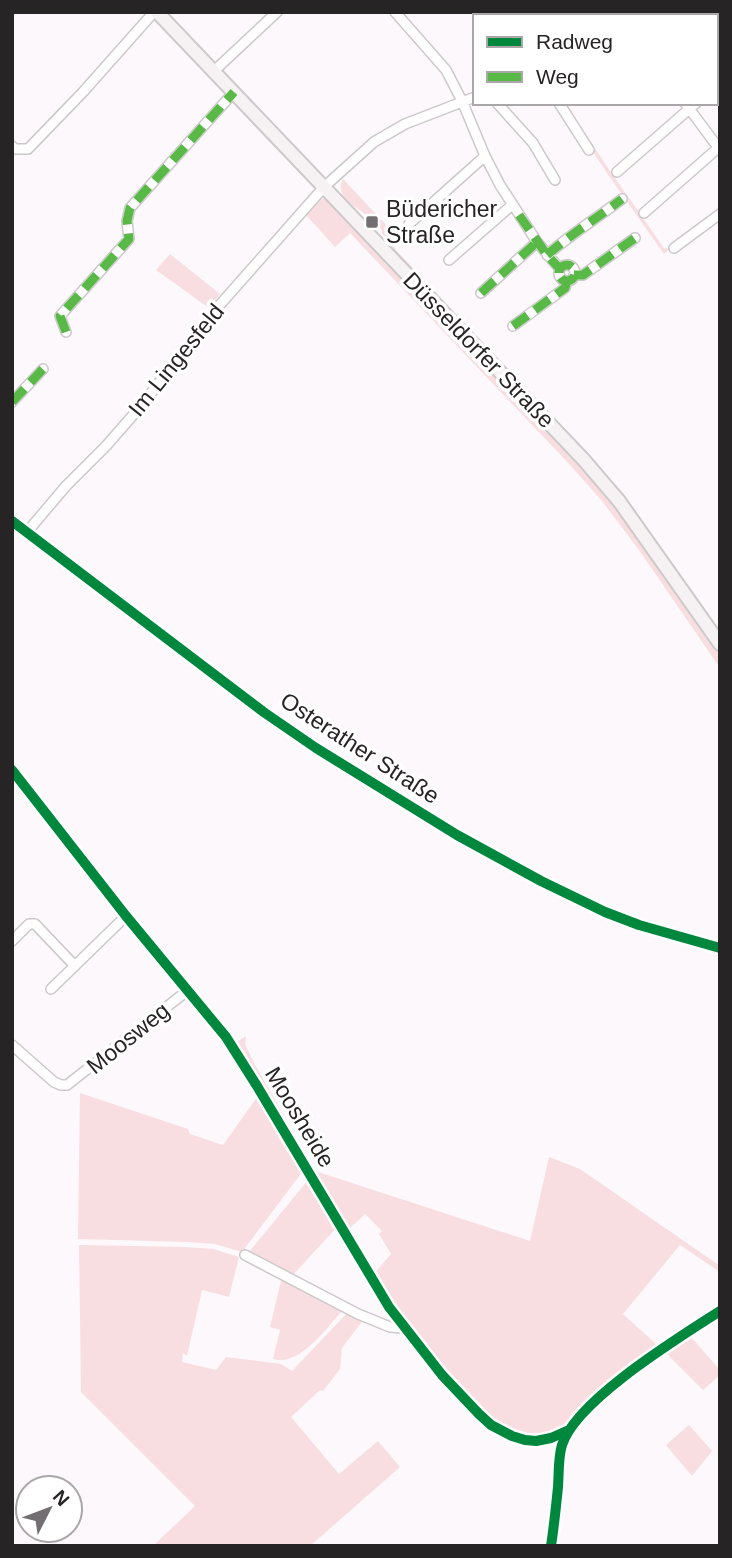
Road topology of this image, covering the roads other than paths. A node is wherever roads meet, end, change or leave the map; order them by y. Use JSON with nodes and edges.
{"nodes":[{"id":1,"x":156,"y":12,"type":"edge"},
{"id":2,"x":277,"y":12,"type":"edge"},
{"id":3,"x":395,"y":12,"type":"edge"},
{"id":4,"x":214,"y":71,"type":"junction"},
{"id":5,"x":234,"y":92,"type":"junction"},
{"id":6,"x":473,"y":97,"type":"edge"},
{"id":7,"x":462,"y":102,"type":"junction"},
{"id":8,"x":499,"y":105,"type":"edge"},
{"id":9,"x":560,"y":105,"type":"edge"},
{"id":10,"x":690,"y":105,"type":"edge"},
{"id":11,"x":12,"y":146,"type":"edge"},
{"id":12,"x":719,"y":149,"type":"edge"},
{"id":13,"x":589,"y":150,"type":"dead end"},
{"id":14,"x":485,"y":156,"type":"junction"},
{"id":15,"x":617,"y":172,"type":"dead end"},
{"id":16,"x":555,"y":180,"type":"dead end"},
{"id":17,"x":324,"y":187,"type":"junction"},
{"id":18,"x":622,"y":199,"type":"dead end"},
{"id":19,"x":512,"y":205,"type":"junction"},
{"id":20,"x":644,"y":213,"type":"dead end"},
{"id":21,"x":720,"y":214,"type":"edge"},
{"id":22,"x":409,"y":224,"type":"dead end"},
{"id":23,"x":635,"y":238,"type":"dead end"},
{"id":24,"x":537,"y":242,"type":"junction"},
{"id":25,"x":674,"y":248,"type":"dead end"},
{"id":26,"x":547,"y":255,"type":"junction"},
{"id":27,"x":449,"y":260,"type":"dead end"},
{"id":28,"x":571,"y":278,"type":"junction"},
{"id":29,"x":481,"y":293,"type":"dead end"},
{"id":30,"x":513,"y":326,"type":"dead end"},
{"id":31,"x":66,"y":332,"type":"dead end"},
{"id":32,"x":43,"y":369,"type":"dead end"},
{"id":33,"x":12,"y":402,"type":"edge"},
{"id":34,"x":12,"y":521,"type":"edge"},
{"id":35,"x":27,"y":532,"type":"junction"},
{"id":36,"x":720,"y":644,"type":"edge"},
{"id":37,"x":12,"y":770,"type":"edge"},
{"id":38,"x":16,"y":785,"type":"edge"},
{"id":39,"x":126,"y":916,"type":"junction"},
{"id":40,"x":12,"y":941,"type":"edge"},
{"id":41,"x":720,"y":948,"type":"edge"},
{"id":42,"x":75,"y":966,"type":"junction"},
{"id":43,"x":51,"y":989,"type":"dead end"},
{"id":44,"x":187,"y":991,"type":"junction"},
{"id":45,"x":12,"y":1045,"type":"edge"},
{"id":46,"x":245,"y":1255,"type":"dead end"},
{"id":47,"x":720,"y":1311,"type":"edge"},
{"id":48,"x":404,"y":1328,"type":"junction"},
{"id":49,"x":569,"y":1430,"type":"junction"},
{"id":50,"x":551,"y":1546,"type":"edge"}],
"edges":[{"from":1,"to":4,"type":"main road","name":"Düsseldorfer Straße"},
{"from":1,"to":11,"type":"street"},
{"from":2,"to":4,"type":"street"},
{"from":3,"to":7,"type":"street"},
{"from":4,"to":5,"type":"main road","name":"Düsseldorfer Straße"},
{"from":5,"to":17,"type":"main road","name":"Düsseldorfer Straße"},
{"from":5,"to":31,"type":"street"},
{"from":6,"to":7,"type":"street"},
{"from":7,"to":14,"type":"street"},
{"from":7,"to":17,"type":"street"},
{"from":8,"to":16,"type":"street"},
{"from":9,"to":13,"type":"street"},
{"from":10,"to":12,"type":"street"},
{"from":10,"to":15,"type":"street"},
{"from":12,"to":20,"type":"street"},
{"from":14,"to":19,"type":"street"},
{"from":14,"to":22,"type":"street"},
{"from":17,"to":35,"type":"street","name":"Im Lingesfeld"},
{"from":17,"to":36,"type":"main road","name":"Düsseldorfer Straße"},
{"from":18,"to":26,"type":"street"},
{"from":19,"to":24,"type":"street"},
{"from":19,"to":27,"type":"street"},
{"from":21,"to":25,"type":"street"},
{"from":23,"to":28,"type":"street"},
{"from":24,"to":26,"type":"street"},
{"from":24,"to":29,"type":"street"},
{"from":26,"to":28,"type":"street"},
{"from":28,"to":30,"type":"street"},
{"from":32,"to":33,"type":"street"},
{"from":34,"to":35,"type":"street","name":"Osterather Straße"},
{"from":35,"to":41,"type":"street","name":"Osterather Straße"},
{"from":37,"to":38,"type":"street","name":"Moosheide"},
{"from":38,"to":39,"type":"street","name":"Moosheide"},
{"from":39,"to":42,"type":"street"},
{"from":39,"to":44,"type":"street","name":"Moosheide"},
{"from":40,"to":42,"type":"street"},
{"from":42,"to":43,"type":"street"},
{"from":44,"to":45,"type":"street","name":"Moosweg"},
{"from":44,"to":48,"type":"street","name":"Moosheide"},
{"from":46,"to":48,"type":"street"},
{"from":47,"to":49,"type":"street"},
{"from":48,"to":49,"type":"street","name":"Moosheide"},
{"from":49,"to":50,"type":"street"}]}
